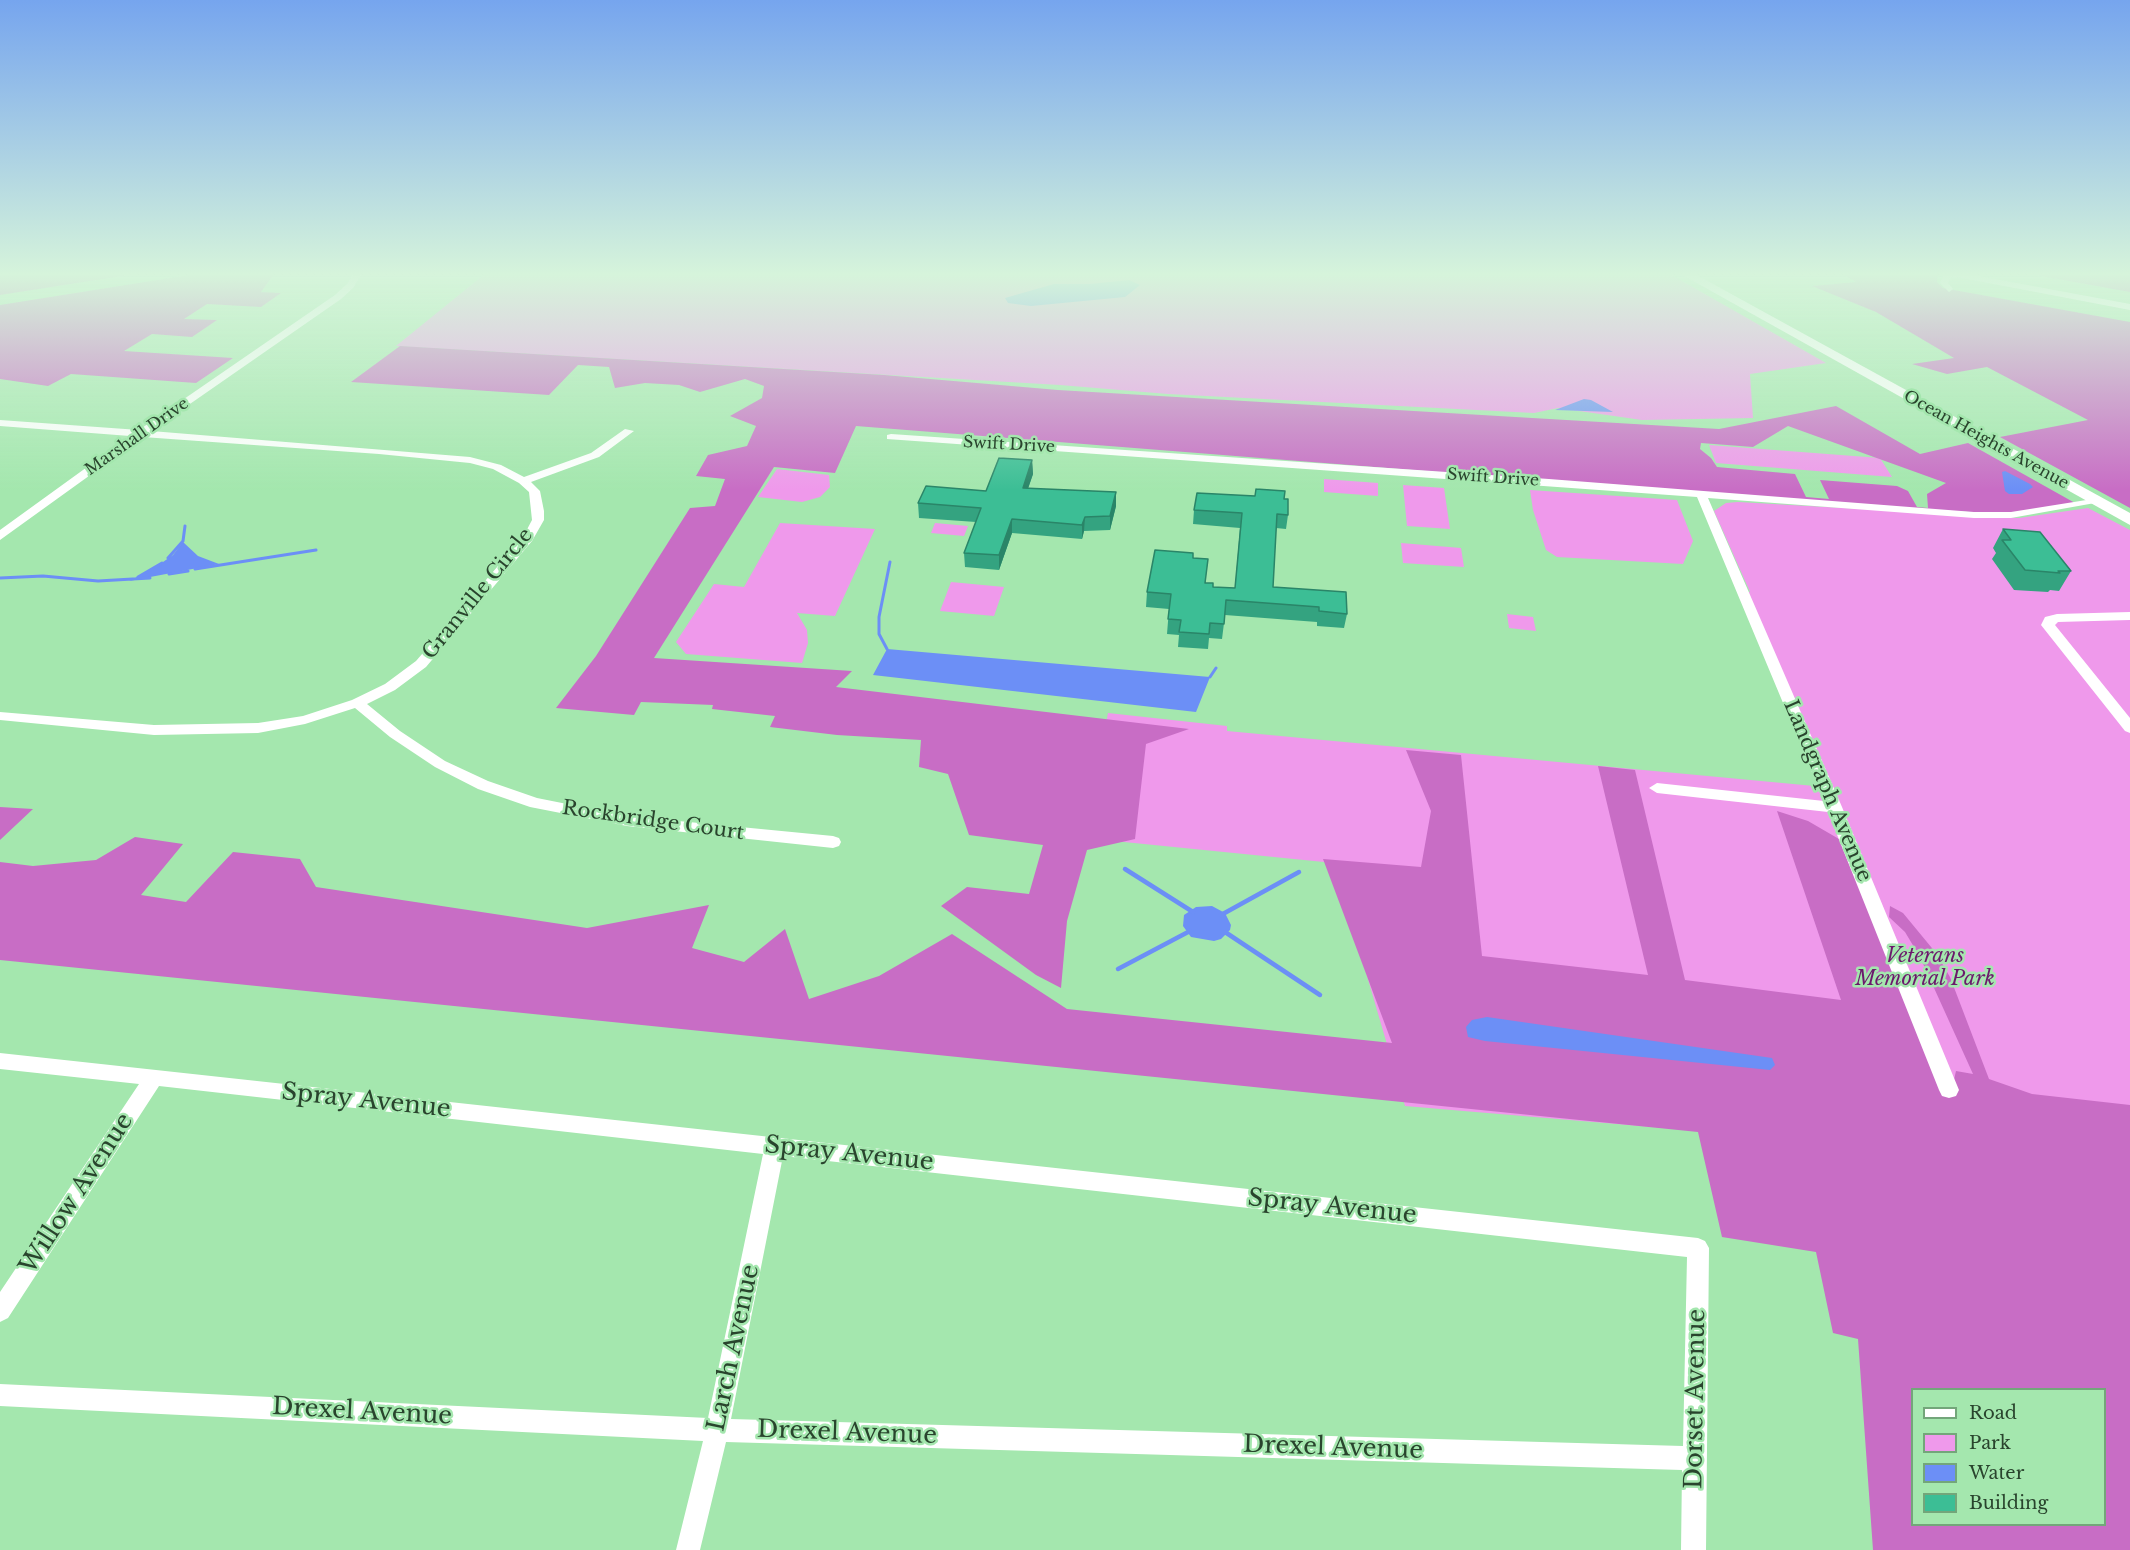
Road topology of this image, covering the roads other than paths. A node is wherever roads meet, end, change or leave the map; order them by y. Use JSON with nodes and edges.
{"nodes":[{"id":1,"x":269,"y":345,"type":"edge"},
{"id":2,"x":1815,"y":345,"type":"edge"},
{"id":3,"x":0,"y":423,"type":"edge"},
{"id":4,"x":629,"y":431,"type":"dead end"},
{"id":5,"x":141,"y":433,"type":"junction"},
{"id":6,"x":891,"y":437,"type":"dead end"},
{"id":7,"x":523,"y":481,"type":"junction"},
{"id":8,"x":1701,"y":494,"type":"junction"},
{"id":9,"x":2094,"y":500,"type":"junction"},
{"id":10,"x":2130,"y":519,"type":"edge"},
{"id":11,"x":0,"y":536,"type":"edge"},
{"id":12,"x":2130,"y":616,"type":"edge"},
{"id":13,"x":357,"y":703,"type":"junction"},
{"id":14,"x":0,"y":716,"type":"edge"},
{"id":15,"x":2130,"y":728,"type":"edge"},
{"id":16,"x":1657,"y":788,"type":"dead end"},
{"id":17,"x":1834,"y":807,"type":"junction"},
{"id":18,"x":833,"y":842,"type":"dead end"},
{"id":19,"x":0,"y":1061,"type":"edge"},
{"id":20,"x":154,"y":1078,"type":"junction"},
{"id":21,"x":1949,"y":1090,"type":"dead end"},
{"id":22,"x":775,"y":1146,"type":"junction"},
{"id":23,"x":1698,"y":1248,"type":"joint"},
{"id":24,"x":0,"y":1311,"type":"edge"},
{"id":25,"x":0,"y":1395,"type":"edge"},
{"id":26,"x":717,"y":1430,"type":"junction"},
{"id":27,"x":1696,"y":1458,"type":"junction"},
{"id":28,"x":688,"y":1550,"type":"edge"},
{"id":29,"x":1693,"y":1550,"type":"edge"}],
"edges":[{"from":1,"to":5,"type":"street","name":"Marshall Drive"},
{"from":2,"to":9,"type":"main road","name":"Ocean Heights Avenue"},
{"from":3,"to":5,"type":"street"},
{"from":4,"to":7,"type":"street"},
{"from":5,"to":7,"type":"street"},
{"from":5,"to":11,"type":"street","name":"Marshall Drive"},
{"from":6,"to":8,"type":"street","name":"Swift Drive"},
{"from":7,"to":13,"type":"street","name":"Granville Circle"},
{"from":8,"to":9,"type":"street","name":"Swift Drive"},
{"from":8,"to":17,"type":"street","name":"Landgraph Avenue"},
{"from":9,"to":10,"type":"main road","name":"Ocean Heights Avenue"},
{"from":12,"to":15,"type":"street"},
{"from":13,"to":14,"type":"street","name":"Granville Circle"},
{"from":13,"to":18,"type":"street","name":"Rockbridge Court"},
{"from":16,"to":17,"type":"street"},
{"from":17,"to":21,"type":"street","name":"Landgraph Avenue"},
{"from":19,"to":20,"type":"street","name":"Spray Avenue"},
{"from":20,"to":22,"type":"street","name":"Spray Avenue"},
{"from":20,"to":24,"type":"street","name":"Willow Avenue"},
{"from":22,"to":23,"type":"street","name":"Spray Avenue"},
{"from":22,"to":26,"type":"street","name":"Larch Avenue"},
{"from":23,"to":27,"type":"street","name":"Dorset Avenue"},
{"from":25,"to":26,"type":"street","name":"Drexel Avenue"},
{"from":26,"to":27,"type":"street","name":"Drexel Avenue"},
{"from":26,"to":28,"type":"street","name":"Larch Avenue"},
{"from":27,"to":29,"type":"street","name":"Dorset Avenue"}]}
